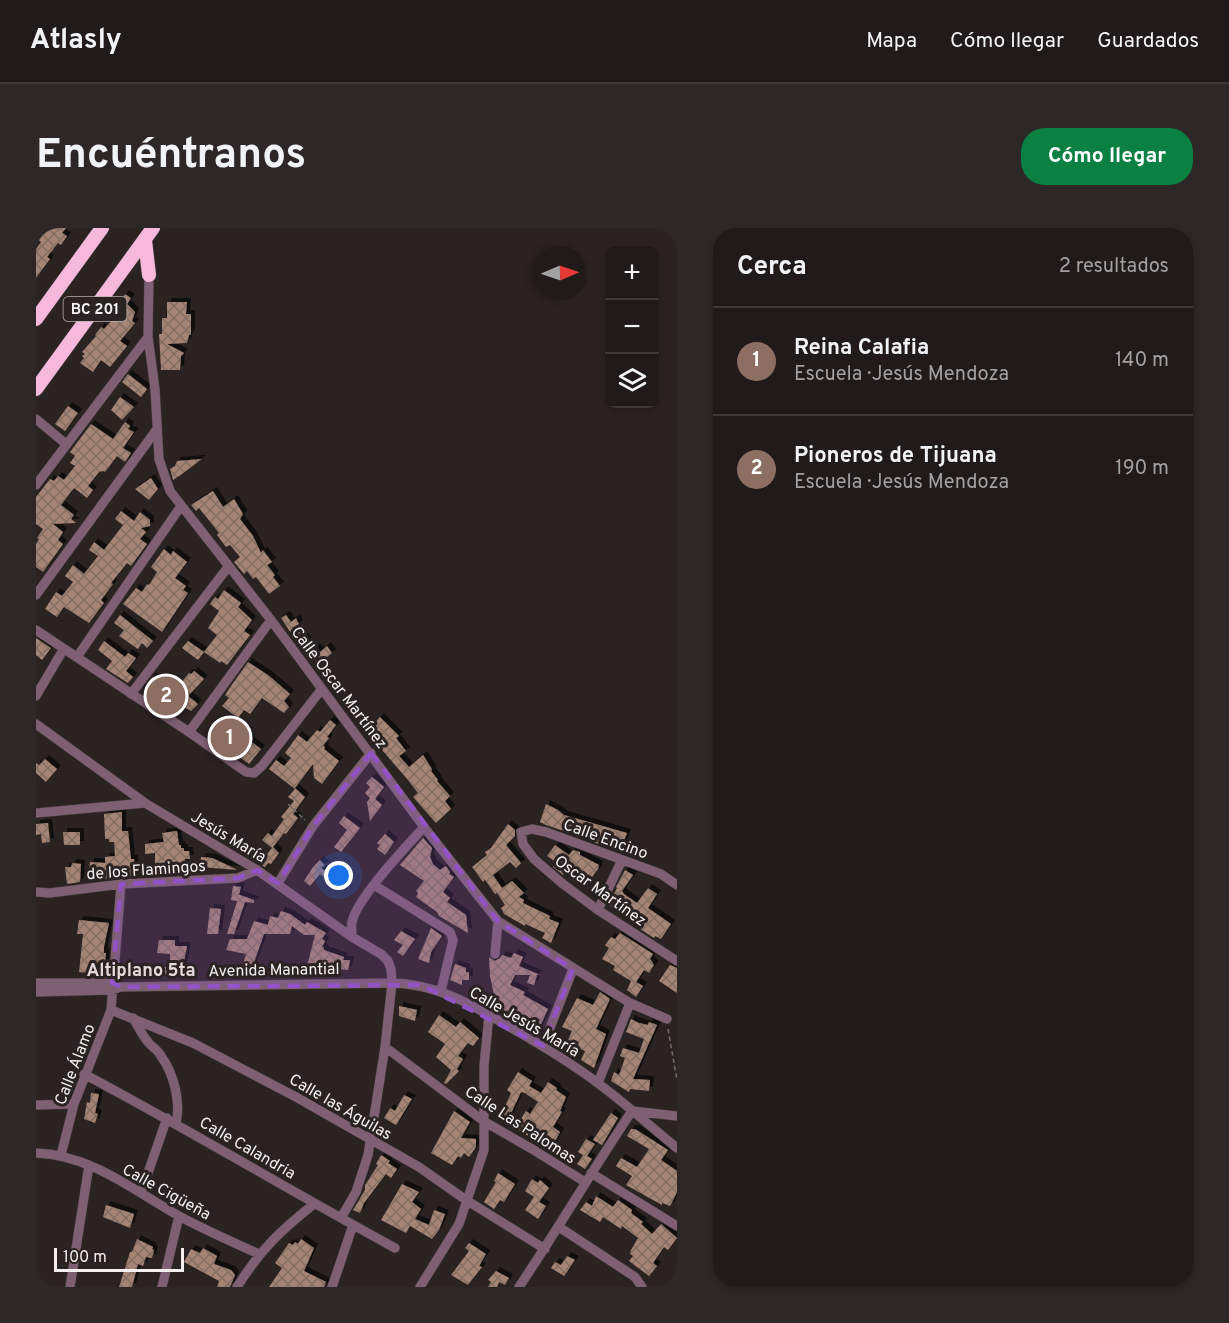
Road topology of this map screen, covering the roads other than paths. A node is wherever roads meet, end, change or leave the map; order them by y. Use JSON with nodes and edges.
{"nodes":[{"id":1,"x":102,"y":228,"type":"edge"},
{"id":2,"x":153,"y":228,"type":"edge"},
{"id":3,"x":145,"y":240,"type":"junction"},
{"id":4,"x":124,"y":269,"type":"junction"},
{"id":5,"x":149,"y":275,"type":"junction"},
{"id":6,"x":36,"y":319,"type":"edge"},
{"id":7,"x":148,"y":337,"type":"junction"},
{"id":8,"x":36,"y":389,"type":"edge"},
{"id":9,"x":36,"y":419,"type":"edge"},
{"id":10,"x":157,"y":429,"type":"junction"},
{"id":11,"x":66,"y":444,"type":"junction"},
{"id":12,"x":36,"y":485,"type":"edge"},
{"id":13,"x":181,"y":506,"type":"junction"},
{"id":14,"x":228,"y":567,"type":"junction"},
{"id":15,"x":36,"y":596,"type":"edge"},
{"id":16,"x":271,"y":620,"type":"junction"},
{"id":17,"x":36,"y":630,"type":"edge"},
{"id":18,"x":63,"y":650,"type":"junction"},
{"id":19,"x":77,"y":657,"type":"junction"},
{"id":20,"x":321,"y":690,"type":"junction"},
{"id":21,"x":131,"y":694,"type":"junction"},
{"id":22,"x":36,"y":696,"type":"edge"},
{"id":23,"x":36,"y":724,"type":"edge"},
{"id":24,"x":189,"y":732,"type":"junction"},
{"id":25,"x":371,"y":753,"type":"junction"},
{"id":26,"x":145,"y":803,"type":"junction"},
{"id":27,"x":36,"y":813,"type":"edge"},
{"id":28,"x":424,"y":827,"type":"junction"},
{"id":29,"x":521,"y":832,"type":"joint"},
{"id":30,"x":622,"y":860,"type":"junction"},
{"id":31,"x":257,"y":870,"type":"junction"},
{"id":32,"x":278,"y":883,"type":"junction"},
{"id":33,"x":121,"y":884,"type":"junction"},
{"id":34,"x":374,"y":885,"type":"junction"},
{"id":35,"x":677,"y":885,"type":"edge"},
{"id":36,"x":36,"y":892,"type":"edge"},
{"id":37,"x":598,"y":910,"type":"junction"},
{"id":38,"x":498,"y":921,"type":"junction"},
{"id":39,"x":351,"y":937,"type":"junction"},
{"id":40,"x":495,"y":954,"type":"dead end"},
{"id":41,"x":677,"y":960,"type":"edge"},
{"id":42,"x":573,"y":969,"type":"junction"},
{"id":43,"x":36,"y":983,"type":"edge"},
{"id":44,"x":392,"y":983,"type":"junction"},
{"id":45,"x":115,"y":987,"type":"junction"},
{"id":46,"x":441,"y":991,"type":"junction"},
{"id":47,"x":36,"y":992,"type":"edge"},
{"id":48,"x":630,"y":1003,"type":"junction"},
{"id":49,"x":111,"y":1010,"type":"junction"},
{"id":50,"x":489,"y":1015,"type":"junction"},
{"id":51,"x":133,"y":1018,"type":"junction"},
{"id":52,"x":667,"y":1019,"type":"road end"},
{"id":53,"x":543,"y":1046,"type":"junction"},
{"id":54,"x":385,"y":1047,"type":"junction"},
{"id":55,"x":84,"y":1074,"type":"junction"},
{"id":56,"x":597,"y":1083,"type":"junction"},
{"id":57,"x":74,"y":1104,"type":"junction"},
{"id":58,"x":36,"y":1105,"type":"edge"},
{"id":59,"x":632,"y":1111,"type":"junction"},
{"id":60,"x":677,"y":1116,"type":"edge"},
{"id":61,"x":167,"y":1118,"type":"junction"},
{"id":62,"x":484,"y":1122,"type":"junction"},
{"id":63,"x":176,"y":1123,"type":"junction"},
{"id":64,"x":371,"y":1141,"type":"junction"},
{"id":65,"x":677,"y":1148,"type":"edge"},
{"id":66,"x":36,"y":1153,"type":"edge"},
{"id":67,"x":61,"y":1155,"type":"junction"},
{"id":68,"x":89,"y":1165,"type":"junction"},
{"id":69,"x":591,"y":1173,"type":"junction"},
{"id":70,"x":585,"y":1182,"type":"junction"},
{"id":71,"x":141,"y":1193,"type":"junction"},
{"id":72,"x":466,"y":1200,"type":"junction"},
{"id":73,"x":314,"y":1203,"type":"junction"},
{"id":74,"x":179,"y":1216,"type":"junction"},
{"id":75,"x":341,"y":1218,"type":"junction"},
{"id":76,"x":353,"y":1225,"type":"junction"},
{"id":77,"x":677,"y":1226,"type":"edge"},
{"id":78,"x":559,"y":1227,"type":"junction"},
{"id":79,"x":395,"y":1248,"type":"dead end"},
{"id":80,"x":544,"y":1249,"type":"junction"},
{"id":81,"x":259,"y":1254,"type":"junction"},
{"id":82,"x":70,"y":1287,"type":"edge"},
{"id":83,"x":162,"y":1287,"type":"edge"},
{"id":84,"x":237,"y":1287,"type":"edge"},
{"id":85,"x":332,"y":1287,"type":"edge"},
{"id":86,"x":420,"y":1287,"type":"edge"},
{"id":87,"x":519,"y":1287,"type":"edge"},
{"id":88,"x":642,"y":1287,"type":"edge"}],
"edges":[{"from":1,"to":6,"type":"highway","number":"BC 201"},
{"from":2,"to":3,"type":"highway","number":"BC 201"},
{"from":3,"to":4,"type":"highway","number":"BC 201"},
{"from":3,"to":5,"type":"highway"},
{"from":4,"to":5,"type":"highway"},
{"from":4,"to":8,"type":"highway","number":"BC 201"},
{"from":5,"to":7,"type":"street","name":"Calle Oscar Martínez"},
{"from":7,"to":10,"type":"street","name":"Calle Oscar Martínez"},
{"from":7,"to":11,"type":"street"},
{"from":9,"to":11,"type":"street"},
{"from":10,"to":13,"type":"street","name":"Calle Oscar Martínez"},
{"from":10,"to":15,"type":"street"},
{"from":11,"to":12,"type":"street"},
{"from":13,"to":14,"type":"street","name":"Calle Oscar Martínez"},
{"from":13,"to":19,"type":"street"},
{"from":14,"to":16,"type":"street","name":"Calle Oscar Martínez"},
{"from":14,"to":21,"type":"street"},
{"from":16,"to":20,"type":"street","name":"Calle Oscar Martínez"},
{"from":16,"to":24,"type":"street"},
{"from":17,"to":18,"type":"street"},
{"from":18,"to":19,"type":"street"},
{"from":18,"to":22,"type":"street"},
{"from":19,"to":21,"type":"street"},
{"from":20,"to":24,"type":"street"},
{"from":20,"to":25,"type":"street","name":"Calle Oscar Martínez"},
{"from":21,"to":24,"type":"street"},
{"from":23,"to":26,"type":"street","name":"Jesús María"},
{"from":25,"to":28,"type":"street","name":"Calle Oscar Martínez"},
{"from":25,"to":32,"type":"street"},
{"from":26,"to":27,"type":"street"},
{"from":26,"to":31,"type":"street","name":"Jesús María"},
{"from":28,"to":34,"type":"street"},
{"from":28,"to":38,"type":"street","name":"Calle Oscar Martínez"},
{"from":29,"to":30,"type":"street","name":"Calle Encino"},
{"from":29,"to":37,"type":"street","name":"Oscar Martínez"},
{"from":30,"to":35,"type":"street","name":"Calle Encino"},
{"from":30,"to":37,"type":"street"},
{"from":31,"to":32,"type":"street","name":"Jesús María"},
{"from":31,"to":33,"type":"street","name":"de los Flamingos"},
{"from":32,"to":39,"type":"street","name":"Jesús María"},
{"from":33,"to":36,"type":"street","name":"de los Flamingos"},
{"from":33,"to":45,"type":"street","name":"Calle Álamo"},
{"from":34,"to":39,"type":"street"},
{"from":34,"to":46,"type":"street"},
{"from":37,"to":41,"type":"street","name":"Oscar Martínez"},
{"from":38,"to":40,"type":"street"},
{"from":38,"to":42,"type":"street","name":"Calle Oscar Martínez"},
{"from":39,"to":44,"type":"street","name":"Jesús María"},
{"from":42,"to":48,"type":"street","name":"Calle Oscar Martínez"},
{"from":42,"to":53,"type":"street"},
{"from":43,"to":45,"type":"street","name":"Avenida Manantial"},
{"from":44,"to":45,"type":"street","name":"Avenida Manantial"},
{"from":44,"to":46,"type":"street","name":"Calle Jesús María"},
{"from":44,"to":54,"type":"street"},
{"from":45,"to":47,"type":"street","name":"Avenida Manantial"},
{"from":45,"to":49,"type":"street","name":"Calle Álamo"},
{"from":46,"to":50,"type":"street","name":"Calle Jesús María"},
{"from":48,"to":52,"type":"street","name":"Calle Oscar Martínez"},
{"from":48,"to":56,"type":"street"},
{"from":49,"to":51,"type":"street","name":"Calle las Águilas"},
{"from":49,"to":55,"type":"street","name":"Calle Álamo"},
{"from":50,"to":53,"type":"street","name":"Calle Jesús María"},
{"from":50,"to":62,"type":"street"},
{"from":51,"to":63,"type":"street"},
{"from":51,"to":64,"type":"street","name":"Calle las Águilas"},
{"from":53,"to":56,"type":"street","name":"Calle Jesús María"},
{"from":54,"to":62,"type":"street","name":"Calle Las Palomas"},
{"from":54,"to":64,"type":"street"},
{"from":55,"to":57,"type":"street","name":"Calle Álamo"},
{"from":55,"to":61,"type":"street","name":"Calle Calandria"},
{"from":56,"to":59,"type":"street","name":"Calle Jesús María"},
{"from":57,"to":58,"type":"street"},
{"from":57,"to":67,"type":"street","name":"Calle Álamo"},
{"from":59,"to":60,"type":"street"},
{"from":59,"to":65,"type":"street","name":"Calle Jesús María"},
{"from":59,"to":69,"type":"street"},
{"from":61,"to":63,"type":"street","name":"Calle Calandria"},
{"from":61,"to":71,"type":"street"},
{"from":62,"to":70,"type":"street","name":"Calle Las Palomas"},
{"from":62,"to":72,"type":"street"},
{"from":63,"to":73,"type":"street","name":"Calle Calandria"},
{"from":64,"to":72,"type":"street","name":"Calle las Águilas"},
{"from":64,"to":75,"type":"street"},
{"from":66,"to":67,"type":"street","name":"Calle Cigüeña"},
{"from":67,"to":68,"type":"street","name":"Calle Cigüeña"},
{"from":68,"to":71,"type":"street","name":"Calle Cigüeña"},
{"from":68,"to":82,"type":"street"},
{"from":69,"to":70,"type":"street"},
{"from":69,"to":77,"type":"street","name":"Calle Las Palomas"},
{"from":70,"to":78,"type":"street"},
{"from":71,"to":74,"type":"street","name":"Calle Cigüeña"},
{"from":72,"to":80,"type":"street","name":"Calle las Águilas"},
{"from":72,"to":86,"type":"street"},
{"from":73,"to":75,"type":"street","name":"Calle Calandria"},
{"from":73,"to":81,"type":"street"},
{"from":74,"to":81,"type":"street","name":"Calle Cigüeña"},
{"from":74,"to":83,"type":"street"},
{"from":75,"to":76,"type":"street","name":"Calle Calandria"},
{"from":76,"to":79,"type":"street","name":"Calle Calandria"},
{"from":76,"to":85,"type":"street"},
{"from":78,"to":80,"type":"street"},
{"from":78,"to":88,"type":"street"},
{"from":80,"to":87,"type":"street"},
{"from":81,"to":84,"type":"street"}]}
